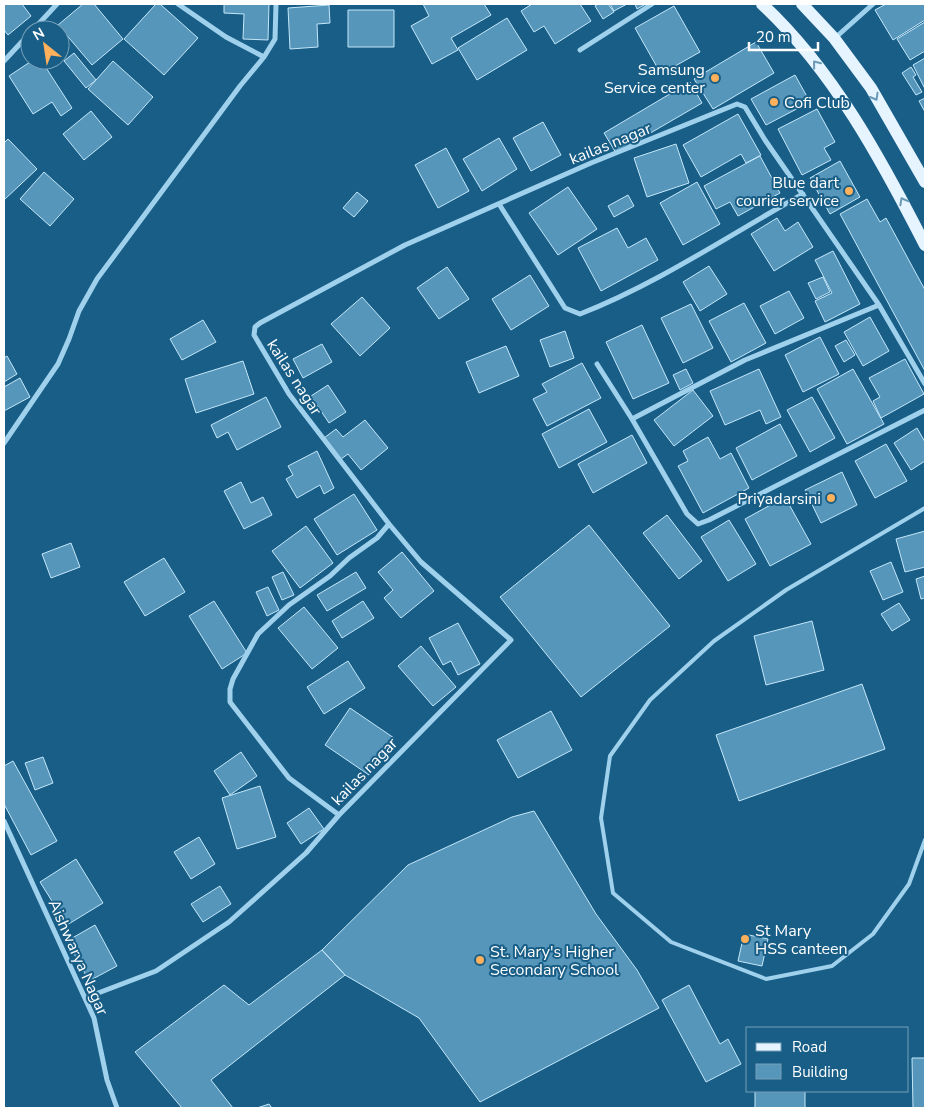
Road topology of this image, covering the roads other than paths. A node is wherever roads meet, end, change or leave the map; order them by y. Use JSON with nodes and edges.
{"nodes":[{"id":1,"x":57,"y":4,"type":"edge"},
{"id":2,"x":178,"y":4,"type":"edge"},
{"id":3,"x":276,"y":4,"type":"edge"},
{"id":4,"x":652,"y":4,"type":"edge"},
{"id":5,"x":762,"y":4,"type":"edge"},
{"id":6,"x":802,"y":4,"type":"edge"},
{"id":7,"x":873,"y":4,"type":"edge"},
{"id":8,"x":42,"y":20,"type":"edge"},
{"id":9,"x":834,"y":38,"type":"junction"},
{"id":10,"x":20,"y":43,"type":"edge"},
{"id":11,"x":580,"y":50,"type":"dead end"},
{"id":12,"x":264,"y":56,"type":"junction"},
{"id":13,"x":4,"y":61,"type":"edge"},
{"id":14,"x":923,"y":174,"type":"edge"},
{"id":15,"x":803,"y":194,"type":"junction"},
{"id":16,"x":499,"y":204,"type":"junction"},
{"id":17,"x":925,"y":245,"type":"edge"},
{"id":18,"x":878,"y":305,"type":"junction"},
{"id":19,"x":597,"y":364,"type":"dead end"},
{"id":20,"x":925,"y":384,"type":"edge"},
{"id":21,"x":925,"y":410,"type":"edge"},
{"id":22,"x":632,"y":419,"type":"junction"},
{"id":23,"x":4,"y":443,"type":"edge"},
{"id":24,"x":925,"y":508,"type":"edge"},
{"id":25,"x":389,"y":524,"type":"junction"},
{"id":26,"x":339,"y":815,"type":"junction"},
{"id":27,"x":4,"y":821,"type":"edge"},
{"id":28,"x":925,"y":840,"type":"edge"},
{"id":29,"x":85,"y":998,"type":"junction"},
{"id":30,"x":117,"y":1108,"type":"edge"}],
"edges":[{"from":1,"to":8,"type":"street"},
{"from":2,"to":12,"type":"street"},
{"from":3,"to":12,"type":"street"},
{"from":4,"to":11,"type":"street"},
{"from":17,"to":5,"type":"main road","one_way":true},
{"from":6,"to":9,"type":"main road"},
{"from":7,"to":9,"type":"street"},
{"from":9,"to":14,"type":"main road","one_way":true},
{"from":10,"to":13,"type":"street"},
{"from":12,"to":23,"type":"street"},
{"from":15,"to":16,"type":"street","name":"kailas nagar"},
{"from":15,"to":16,"type":"street"},
{"from":15,"to":18,"type":"street","name":"kailas nagar"},
{"from":16,"to":25,"type":"street","name":"kailas nagar"},
{"from":18,"to":20,"type":"street","name":"kailas nagar"},
{"from":18,"to":22,"type":"street"},
{"from":19,"to":22,"type":"street"},
{"from":21,"to":22,"type":"street"},
{"from":24,"to":28,"type":"lane"},
{"from":25,"to":26,"type":"street"},
{"from":25,"to":26,"type":"street","name":"kailas nagar"},
{"from":26,"to":29,"type":"street","name":"kailas nagar"},
{"from":27,"to":29,"type":"street","name":"Aishwarya Nagar"},
{"from":29,"to":30,"type":"street","name":"Aishwarya Nagar"}]}
